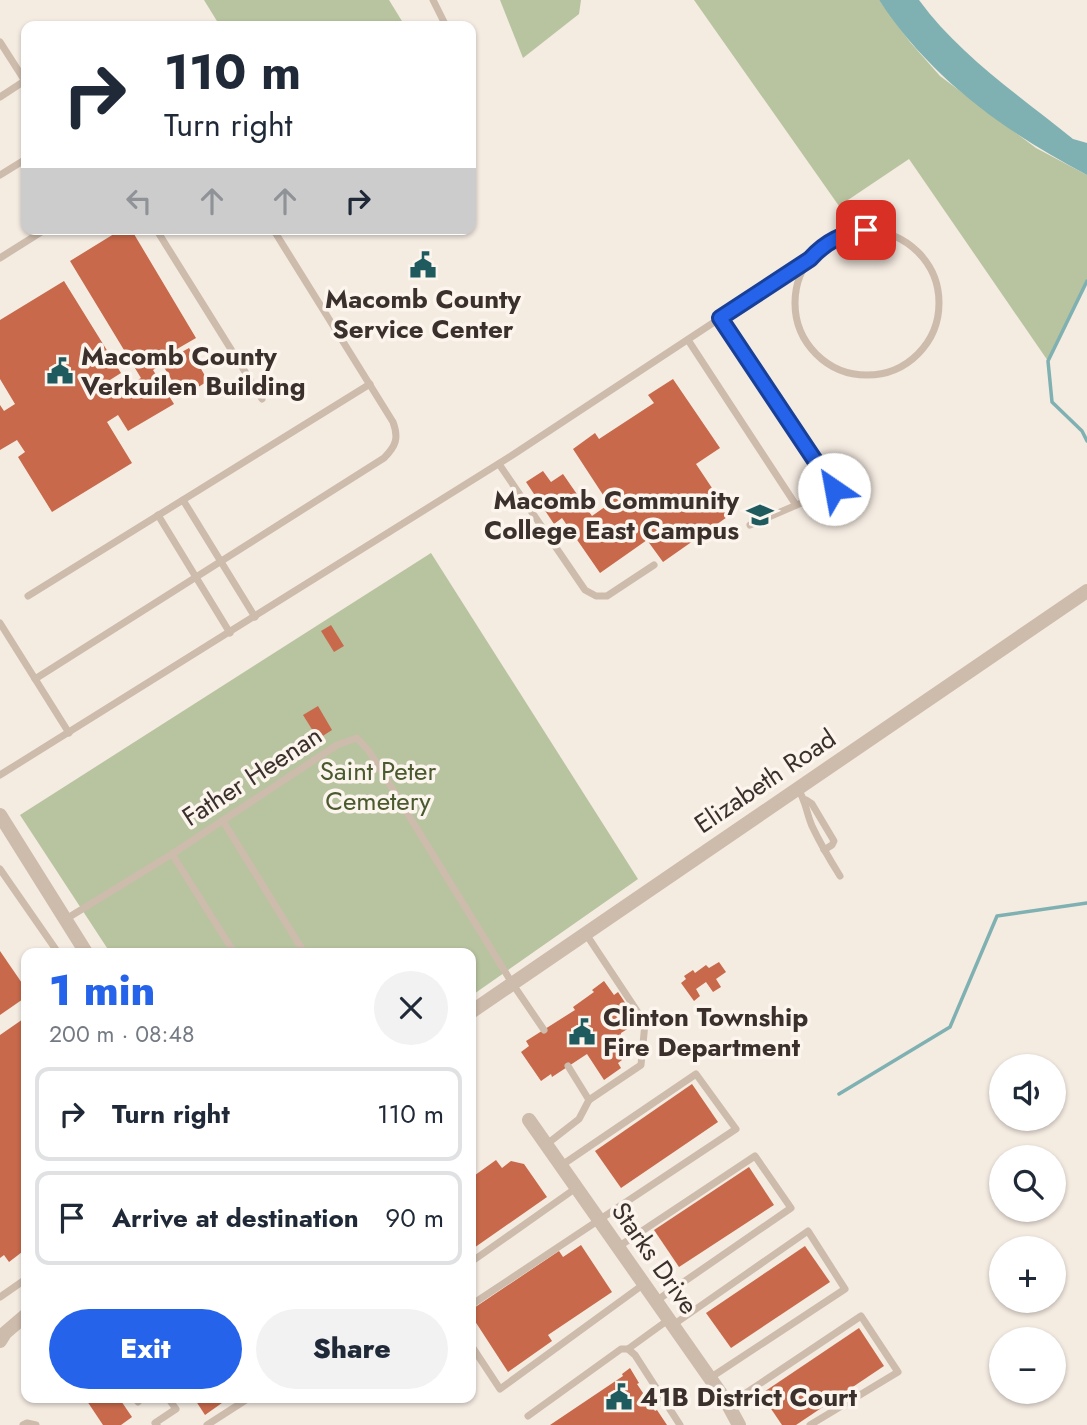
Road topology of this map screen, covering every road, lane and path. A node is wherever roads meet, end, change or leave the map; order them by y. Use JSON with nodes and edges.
{"nodes":[{"id":1,"x":433,"y":0,"type":"edge"},
{"id":2,"x":444,"y":21,"type":"edge"},
{"id":3,"x":0,"y":42,"type":"edge"},
{"id":4,"x":21,"y":74,"type":"edge"},
{"id":5,"x":21,"y":84,"type":"edge"},
{"id":6,"x":0,"y":97,"type":"edge"},
{"id":7,"x":21,"y":162,"type":"edge"},
{"id":8,"x":0,"y":175,"type":"edge"},
{"id":9,"x":36,"y":235,"type":"edge"},
{"id":10,"x":160,"y":235,"type":"edge"},
{"id":11,"x":277,"y":235,"type":"edge"},
{"id":12,"x":0,"y":258,"type":"edge"},
{"id":13,"x":810,"y":259,"type":"junction"},
{"id":14,"x":720,"y":318,"type":"junction"},
{"id":15,"x":688,"y":340,"type":"junction"},
{"id":16,"x":370,"y":384,"type":"junction"},
{"id":17,"x":262,"y":400,"type":"dead end"},
{"id":18,"x":499,"y":464,"type":"junction"},
{"id":19,"x":183,"y":500,"type":"junction"},
{"id":20,"x":796,"y":505,"type":"junction"},
{"id":21,"x":158,"y":515,"type":"junction"},
{"id":22,"x":750,"y":525,"type":"dead end"},
{"id":23,"x":221,"y":561,"type":"junction"},
{"id":24,"x":654,"y":565,"type":"dead end"},
{"id":25,"x":195,"y":577,"type":"junction"},
{"id":26,"x":1087,"y":591,"type":"edge"},
{"id":27,"x":28,"y":596,"type":"dead end"},
{"id":28,"x":255,"y":617,"type":"junction"},
{"id":29,"x":0,"y":623,"type":"edge"},
{"id":30,"x":230,"y":633,"type":"junction"},
{"id":31,"x":35,"y":679,"type":"junction"},
{"id":32,"x":69,"y":733,"type":"junction"},
{"id":33,"x":0,"y":775,"type":"edge"},
{"id":34,"x":802,"y":794,"type":"junction"},
{"id":35,"x":0,"y":815,"type":"edge"},
{"id":36,"x":223,"y":821,"type":"junction"},
{"id":37,"x":824,"y":850,"type":"junction"},
{"id":38,"x":172,"y":854,"type":"junction"},
{"id":39,"x":0,"y":869,"type":"edge"},
{"id":40,"x":840,"y":876,"type":"dead end"},
{"id":41,"x":65,"y":919,"type":"junction"},
{"id":42,"x":586,"y":933,"type":"junction"},
{"id":43,"x":55,"y":948,"type":"edge"},
{"id":44,"x":80,"y":948,"type":"edge"},
{"id":45,"x":231,"y":948,"type":"edge"},
{"id":46,"x":301,"y":948,"type":"edge"},
{"id":47,"x":512,"y":983,"type":"junction"},
{"id":48,"x":476,"y":1008,"type":"edge"},
{"id":49,"x":544,"y":1030,"type":"dead end"},
{"id":50,"x":568,"y":1066,"type":"dead end"},
{"id":51,"x":589,"y":1100,"type":"junction"},
{"id":52,"x":529,"y":1120,"type":"dead end"},
{"id":53,"x":547,"y":1144,"type":"junction"},
{"id":54,"x":562,"y":1165,"type":"junction"},
{"id":55,"x":577,"y":1188,"type":"junction"},
{"id":56,"x":599,"y":1219,"type":"junction"},
{"id":57,"x":618,"y":1247,"type":"junction"},
{"id":58,"x":476,"y":1259,"type":"edge"},
{"id":59,"x":21,"y":1282,"type":"edge"},
{"id":60,"x":644,"y":1284,"type":"junction"},
{"id":61,"x":0,"y":1297,"type":"edge"},
{"id":62,"x":656,"y":1301,"type":"junction"},
{"id":63,"x":476,"y":1302,"type":"edge"},
{"id":64,"x":21,"y":1319,"type":"edge"},
{"id":65,"x":671,"y":1322,"type":"junction"},
{"id":66,"x":2,"y":1333,"type":"edge"},
{"id":67,"x":628,"y":1349,"type":"junction"},
{"id":68,"x":476,"y":1353,"type":"edge"},
{"id":69,"x":710,"y":1378,"type":"junction"},
{"id":70,"x":172,"y":1403,"type":"edge"},
{"id":71,"x":240,"y":1403,"type":"edge"},
{"id":72,"x":729,"y":1405,"type":"junction"},
{"id":73,"x":528,"y":1416,"type":"dead end"},
{"id":74,"x":735,"y":1423,"type":"edge"},
{"id":75,"x":23,"y":1425,"type":"edge"},
{"id":76,"x":36,"y":1425,"type":"edge"},
{"id":77,"x":157,"y":1425,"type":"edge"},
{"id":78,"x":207,"y":1425,"type":"edge"},
{"id":79,"x":680,"y":1425,"type":"edge"},
{"id":80,"x":810,"y":1425,"type":"edge"}],
"edges":[{"from":1,"to":2,"type":"lane"},
{"from":3,"to":4,"type":"lane"},
{"from":5,"to":6,"type":"lane"},
{"from":7,"to":8,"type":"lane"},
{"from":9,"to":12,"type":"lane"},
{"from":10,"to":17,"type":"lane"},
{"from":11,"to":16,"type":"lane"},
{"from":13,"to":13,"type":"lane"},
{"from":13,"to":14,"type":"lane"},
{"from":14,"to":15,"type":"lane"},
{"from":14,"to":20,"type":"lane"},
{"from":15,"to":18,"type":"lane"},
{"from":15,"to":20,"type":"lane"},
{"from":16,"to":19,"type":"lane"},
{"from":16,"to":23,"type":"lane"},
{"from":18,"to":24,"type":"lane"},
{"from":18,"to":28,"type":"lane"},
{"from":19,"to":21,"type":"lane"},
{"from":19,"to":23,"type":"lane"},
{"from":20,"to":22,"type":"lane"},
{"from":21,"to":25,"type":"lane"},
{"from":21,"to":27,"type":"lane"},
{"from":23,"to":25,"type":"lane"},
{"from":23,"to":28,"type":"lane"},
{"from":25,"to":30,"type":"lane"},
{"from":25,"to":31,"type":"lane"},
{"from":26,"to":34,"type":"street","name":"Elizabeth Road"},
{"from":28,"to":30,"type":"lane"},
{"from":29,"to":31,"type":"lane"},
{"from":30,"to":32,"type":"lane"},
{"from":31,"to":32,"type":"lane"},
{"from":32,"to":33,"type":"lane"},
{"from":34,"to":37,"type":"lane"},
{"from":34,"to":37,"type":"lane"},
{"from":34,"to":42,"type":"street","name":"Elizabeth Road"},
{"from":35,"to":41,"type":"street"},
{"from":36,"to":38,"type":"lane","name":"Father Heenan"},
{"from":36,"to":46,"type":"lane"},
{"from":36,"to":47,"type":"lane","name":"Father Heenan"},
{"from":37,"to":40,"type":"lane"},
{"from":38,"to":41,"type":"lane","name":"Father Heenan"},
{"from":38,"to":45,"type":"lane","name":"Father Heenan"},
{"from":39,"to":43,"type":"lane"},
{"from":41,"to":44,"type":"street"},
{"from":42,"to":47,"type":"street","name":"Elizabeth Road"},
{"from":42,"to":51,"type":"lane"},
{"from":47,"to":48,"type":"street","name":"Elizabeth Road"},
{"from":47,"to":49,"type":"lane"},
{"from":50,"to":51,"type":"lane"},
{"from":51,"to":53,"type":"lane"},
{"from":52,"to":53,"type":"street","name":"Starks Drive"},
{"from":53,"to":54,"type":"street","name":"Starks Drive"},
{"from":54,"to":55,"type":"street","name":"Starks Drive"},
{"from":54,"to":56,"type":"lane"},
{"from":55,"to":56,"type":"street","name":"Starks Drive"},
{"from":55,"to":58,"type":"lane"},
{"from":56,"to":57,"type":"street","name":"Starks Drive"},
{"from":56,"to":63,"type":"lane"},
{"from":57,"to":60,"type":"street","name":"Starks Drive"},
{"from":57,"to":62,"type":"lane"},
{"from":59,"to":61,"type":"lane"},
{"from":60,"to":62,"type":"street","name":"Starks Drive"},
{"from":60,"to":68,"type":"lane"},
{"from":62,"to":65,"type":"street","name":"Starks Drive"},
{"from":64,"to":66,"type":"street"},
{"from":65,"to":67,"type":"lane"},
{"from":65,"to":69,"type":"street","name":"Starks Drive"},
{"from":65,"to":69,"type":"lane"},
{"from":67,"to":73,"type":"lane"},
{"from":67,"to":79,"type":"lane"},
{"from":69,"to":72,"type":"street","name":"Starks Drive"},
{"from":70,"to":77,"type":"lane"},
{"from":71,"to":78,"type":"lane"},
{"from":72,"to":74,"type":"street","name":"Starks Drive"},
{"from":72,"to":80,"type":"lane"},
{"from":75,"to":76,"type":"lane"}]}
